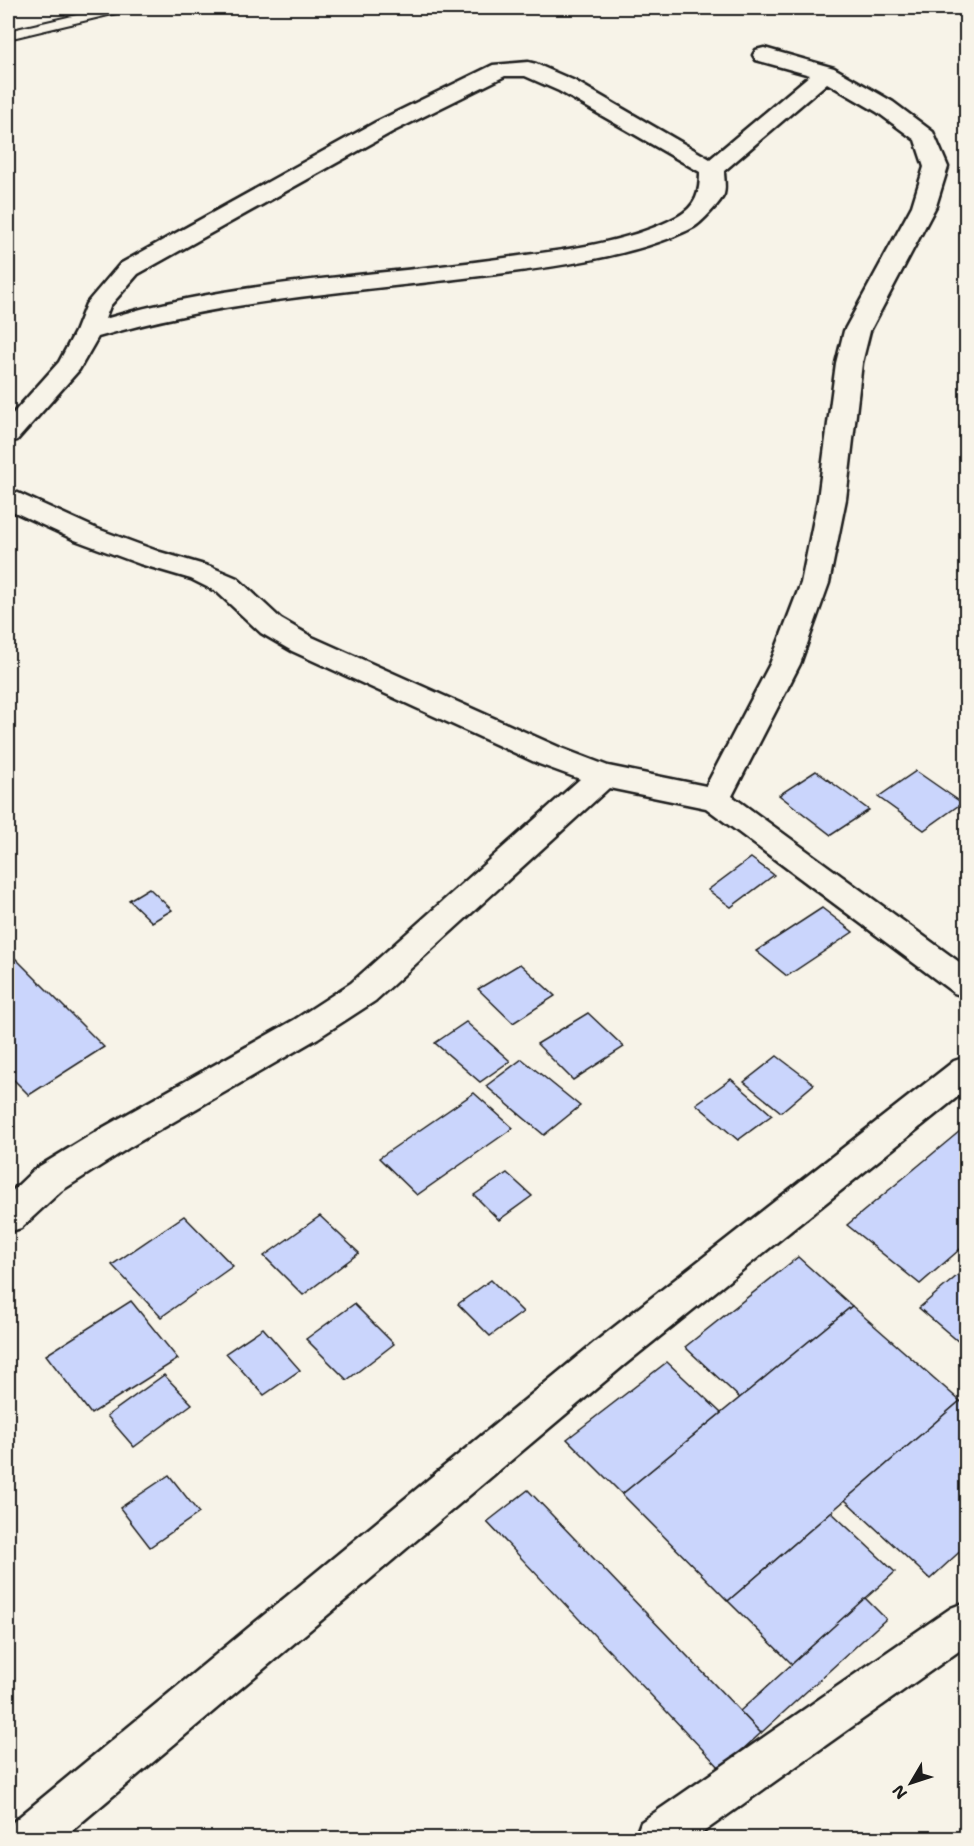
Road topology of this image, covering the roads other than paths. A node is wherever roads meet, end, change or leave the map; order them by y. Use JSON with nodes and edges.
{"nodes":[{"id":1,"x":121,"y":8,"type":"edge"},
{"id":2,"x":8,"y":35,"type":"edge"},
{"id":3,"x":764,"y":55,"type":"dead end"},
{"id":4,"x":826,"y":73,"type":"junction"},
{"id":5,"x":711,"y":169,"type":"junction"},
{"id":6,"x":88,"y":332,"type":"junction"},
{"id":7,"x":8,"y":434,"type":"edge"},
{"id":8,"x":8,"y":499,"type":"edge"},
{"id":9,"x":603,"y":776,"type":"junction"},
{"id":10,"x":715,"y":799,"type":"junction"},
{"id":11,"x":966,"y":984,"type":"edge"},
{"id":12,"x":966,"y":1071,"type":"edge"},
{"id":13,"x":8,"y":1217,"type":"edge"},
{"id":14,"x":966,"y":1622,"type":"edge"},
{"id":15,"x":29,"y":1839,"type":"edge"},
{"id":16,"x":657,"y":1839,"type":"edge"}],
"edges":[{"from":1,"to":2,"type":"lane"},
{"from":3,"to":4,"type":"street"},
{"from":4,"to":5,"type":"street"},
{"from":4,"to":10,"type":"street"},
{"from":5,"to":6,"type":"street"},
{"from":5,"to":6,"type":"street"},
{"from":6,"to":7,"type":"street"},
{"from":8,"to":9,"type":"street"},
{"from":9,"to":10,"type":"street"},
{"from":9,"to":13,"type":"street"},
{"from":10,"to":11,"type":"street"},
{"from":12,"to":15,"type":"street"},
{"from":14,"to":16,"type":"street"}]}
